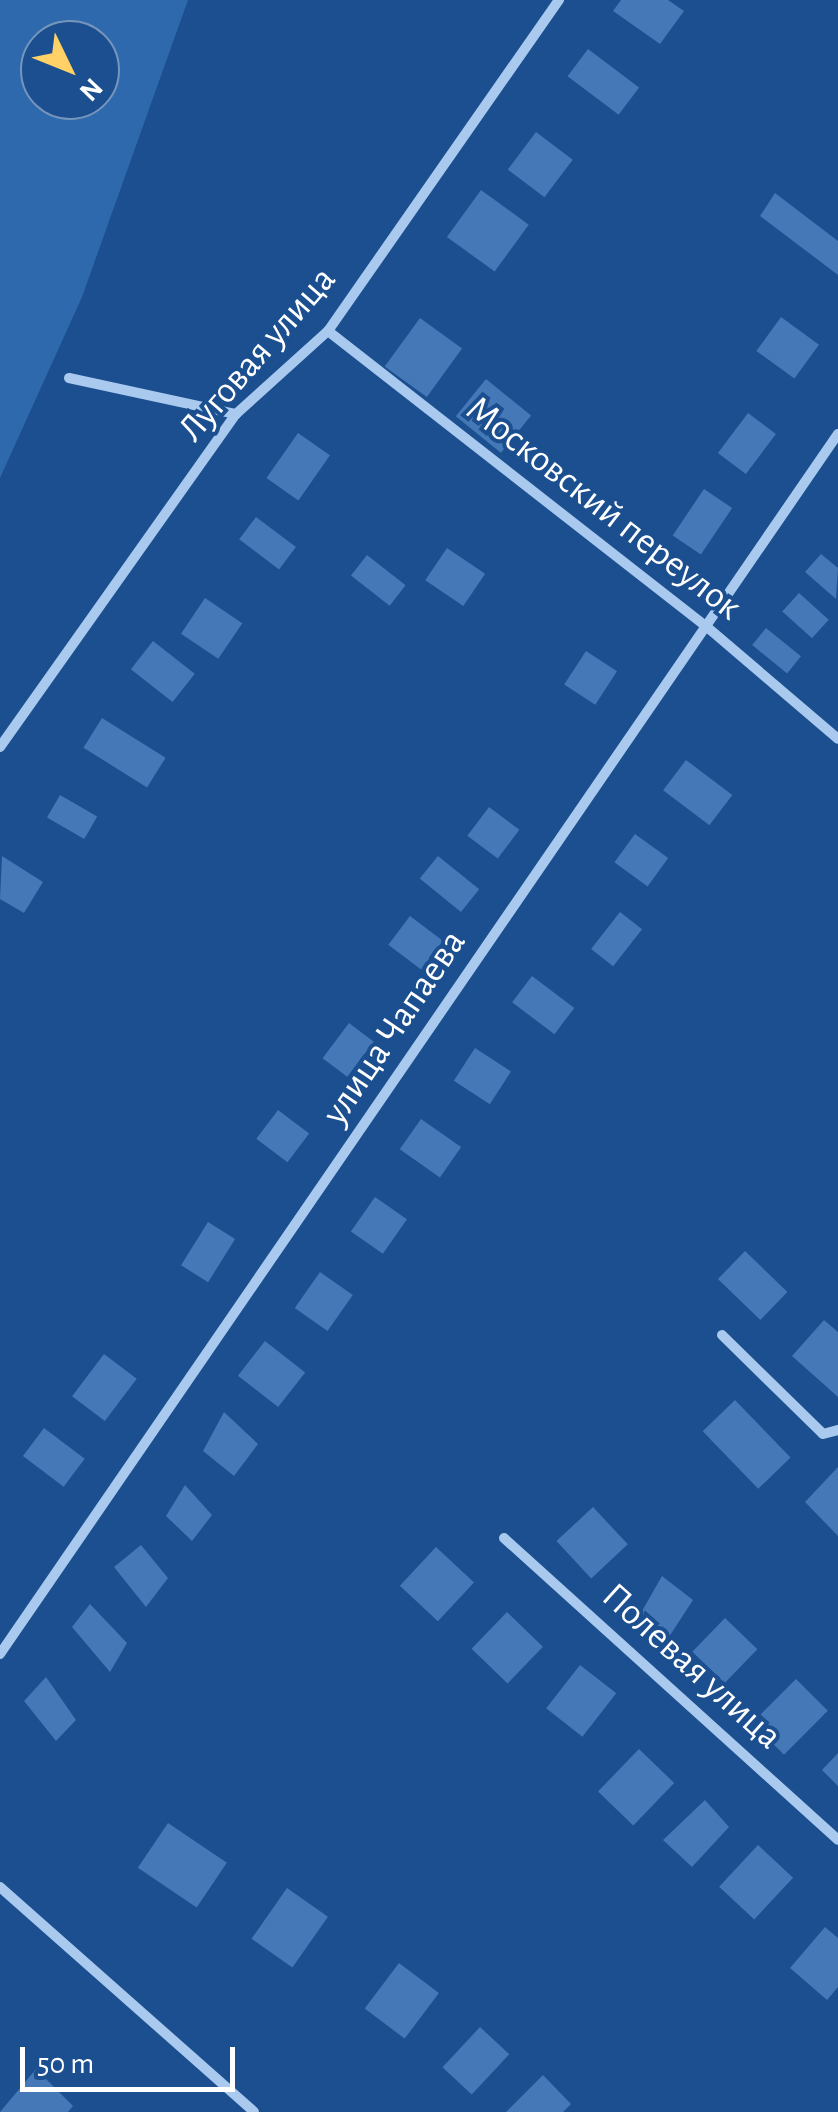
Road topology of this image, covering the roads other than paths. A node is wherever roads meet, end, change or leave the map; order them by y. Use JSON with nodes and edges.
{"nodes":[{"id":1,"x":559,"y":0,"type":"edge"},
{"id":2,"x":328,"y":330,"type":"junction"},
{"id":3,"x":69,"y":378,"type":"dead end"},
{"id":4,"x":236,"y":414,"type":"junction"},
{"id":5,"x":838,"y":434,"type":"edge"},
{"id":6,"x":706,"y":627,"type":"junction"},
{"id":7,"x":838,"y":740,"type":"edge"},
{"id":8,"x":0,"y":747,"type":"edge"},
{"id":9,"x":722,"y":1336,"type":"dead end"},
{"id":10,"x":838,"y":1430,"type":"edge"},
{"id":11,"x":504,"y":1538,"type":"dead end"},
{"id":12,"x":0,"y":1654,"type":"edge"},
{"id":13,"x":838,"y":1840,"type":"edge"},
{"id":14,"x":0,"y":1887,"type":"edge"},
{"id":15,"x":254,"y":2112,"type":"edge"}],
"edges":[{"from":1,"to":2,"type":"street","name":"Луговая улица"},
{"from":2,"to":4,"type":"street","name":"Луговая улица"},
{"from":2,"to":6,"type":"street","name":"Московский переулок"},
{"from":3,"to":4,"type":"street"},
{"from":4,"to":8,"type":"street","name":"Луговая улица"},
{"from":5,"to":6,"type":"street","name":"улица Чапаева"},
{"from":6,"to":7,"type":"street","name":"Московский переулок"},
{"from":6,"to":12,"type":"street","name":"улица Чапаева"},
{"from":9,"to":10,"type":"street"},
{"from":11,"to":13,"type":"street","name":"Полевая улица"},
{"from":14,"to":15,"type":"street"}]}
